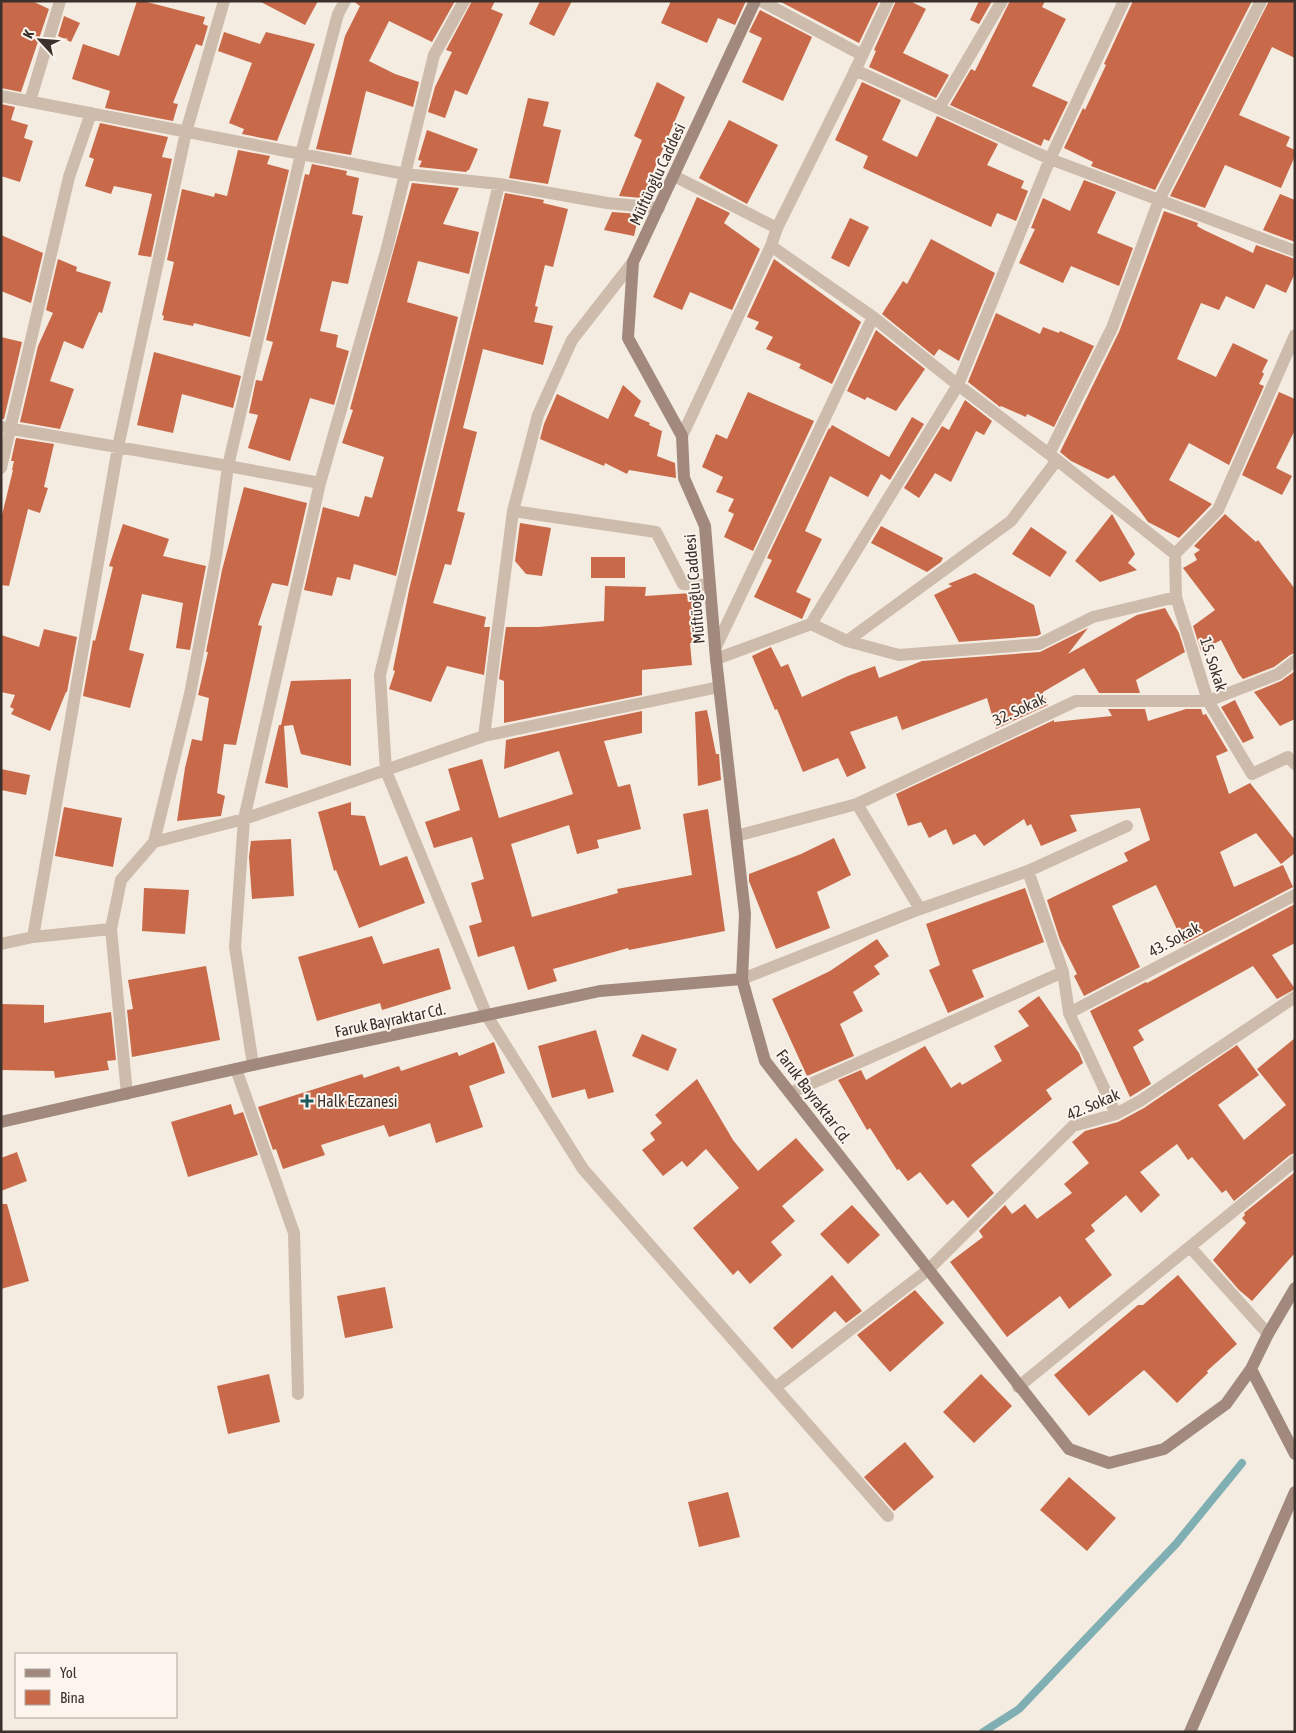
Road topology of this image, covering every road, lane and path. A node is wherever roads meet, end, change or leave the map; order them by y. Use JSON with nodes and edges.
{"nodes":[{"id":1,"x":60,"y":1,"type":"edge"},
{"id":2,"x":224,"y":1,"type":"edge"},
{"id":3,"x":344,"y":1,"type":"edge"},
{"id":4,"x":464,"y":1,"type":"edge"},
{"id":5,"x":755,"y":1,"type":"edge"},
{"id":6,"x":761,"y":1,"type":"edge"},
{"id":7,"x":888,"y":1,"type":"edge"},
{"id":8,"x":1002,"y":1,"type":"edge"},
{"id":9,"x":1124,"y":1,"type":"edge"},
{"id":10,"x":1261,"y":1,"type":"edge"},
{"id":11,"x":862,"y":55,"type":"junction"},
{"id":12,"x":855,"y":70,"type":"junction"},
{"id":13,"x":1,"y":96,"type":"edge"},
{"id":14,"x":30,"y":101,"type":"junction"},
{"id":15,"x":940,"y":108,"type":"junction"},
{"id":16,"x":91,"y":113,"type":"junction"},
{"id":17,"x":186,"y":132,"type":"junction"},
{"id":18,"x":301,"y":154,"type":"junction"},
{"id":19,"x":1050,"y":159,"type":"junction"},
{"id":20,"x":405,"y":174,"type":"junction"},
{"id":21,"x":674,"y":176,"type":"junction"},
{"id":22,"x":500,"y":184,"type":"junction"},
{"id":23,"x":1159,"y":200,"type":"junction"},
{"id":24,"x":659,"y":208,"type":"junction"},
{"id":25,"x":777,"y":228,"type":"junction"},
{"id":26,"x":771,"y":246,"type":"junction"},
{"id":27,"x":1295,"y":251,"type":"edge"},
{"id":28,"x":633,"y":262,"type":"junction"},
{"id":29,"x":873,"y":317,"type":"junction"},
{"id":30,"x":1295,"y":335,"type":"edge"},
{"id":31,"x":958,"y":385,"type":"junction"},
{"id":32,"x":6,"y":428,"type":"edge"},
{"id":33,"x":682,"y":436,"type":"junction"},
{"id":34,"x":118,"y":447,"type":"junction"},
{"id":35,"x":1053,"y":457,"type":"junction"},
{"id":36,"x":228,"y":466,"type":"junction"},
{"id":37,"x":1,"y":468,"type":"edge"},
{"id":38,"x":320,"y":483,"type":"junction"},
{"id":39,"x":513,"y":510,"type":"junction"},
{"id":40,"x":1175,"y":554,"type":"junction"},
{"id":41,"x":709,"y":585,"type":"junction"},
{"id":42,"x":1176,"y":597,"type":"junction"},
{"id":43,"x":811,"y":624,"type":"junction"},
{"id":44,"x":847,"y":642,"type":"junction"},
{"id":45,"x":715,"y":654,"type":"junction"},
{"id":46,"x":1295,"y":661,"type":"edge"},
{"id":47,"x":719,"y":686,"type":"junction"},
{"id":48,"x":1208,"y":701,"type":"junction"},
{"id":49,"x":484,"y":736,"type":"junction"},
{"id":50,"x":1295,"y":764,"type":"edge"},
{"id":51,"x":386,"y":771,"type":"junction"},
{"id":52,"x":857,"y":804,"type":"junction"},
{"id":53,"x":244,"y":819,"type":"junction"},
{"id":54,"x":1127,"y":826,"type":"dead end"},
{"id":55,"x":736,"y":836,"type":"junction"},
{"id":56,"x":154,"y":842,"type":"junction"},
{"id":57,"x":1028,"y":871,"type":"junction"},
{"id":58,"x":1295,"y":895,"type":"edge"},
{"id":59,"x":920,"y":909,"type":"junction"},
{"id":60,"x":111,"y":929,"type":"junction"},
{"id":61,"x":33,"y":937,"type":"junction"},
{"id":62,"x":1,"y":944,"type":"edge"},
{"id":63,"x":1063,"y":972,"type":"junction"},
{"id":64,"x":742,"y":979,"type":"junction"},
{"id":65,"x":1295,"y":997,"type":"edge"},
{"id":66,"x":1069,"y":1013,"type":"junction"},
{"id":67,"x":487,"y":1016,"type":"junction"},
{"id":68,"x":254,"y":1065,"type":"junction"},
{"id":69,"x":236,"y":1069,"type":"junction"},
{"id":70,"x":790,"y":1093,"type":"junction"},
{"id":71,"x":127,"y":1094,"type":"junction"},
{"id":72,"x":1116,"y":1114,"type":"junction"},
{"id":73,"x":1,"y":1122,"type":"edge"},
{"id":74,"x":1295,"y":1161,"type":"edge"},
{"id":75,"x":1190,"y":1247,"type":"junction"},
{"id":76,"x":928,"y":1270,"type":"junction"},
{"id":77,"x":1295,"y":1288,"type":"edge"},
{"id":78,"x":1268,"y":1334,"type":"junction"},
{"id":79,"x":1251,"y":1369,"type":"junction"},
{"id":80,"x":776,"y":1387,"type":"junction"},
{"id":81,"x":1018,"y":1387,"type":"junction"},
{"id":82,"x":298,"y":1394,"type":"dead end"},
{"id":83,"x":1295,"y":1454,"type":"edge"},
{"id":84,"x":1295,"y":1492,"type":"edge"},
{"id":85,"x":888,"y":1516,"type":"dead end"},
{"id":86,"x":1190,"y":1732,"type":"edge"}],
"edges":[{"from":1,"to":14,"type":"street"},
{"from":2,"to":17,"type":"street"},
{"from":3,"to":18,"type":"street"},
{"from":4,"to":20,"type":"street"},
{"from":5,"to":21,"type":"street","name":"Müftüoğlu Caddesi"},
{"from":6,"to":11,"type":"street"},
{"from":7,"to":11,"type":"street"},
{"from":8,"to":15,"type":"street"},
{"from":9,"to":19,"type":"street"},
{"from":10,"to":23,"type":"street"},
{"from":11,"to":12,"type":"street"},
{"from":12,"to":15,"type":"street"},
{"from":12,"to":25,"type":"street"},
{"from":13,"to":14,"type":"street"},
{"from":14,"to":16,"type":"street"},
{"from":15,"to":19,"type":"street"},
{"from":16,"to":17,"type":"street"},
{"from":16,"to":32,"type":"street"},
{"from":17,"to":18,"type":"street"},
{"from":17,"to":34,"type":"street"},
{"from":18,"to":20,"type":"street"},
{"from":18,"to":36,"type":"street"},
{"from":19,"to":23,"type":"street"},
{"from":19,"to":31,"type":"street"},
{"from":20,"to":22,"type":"street"},
{"from":20,"to":38,"type":"street"},
{"from":21,"to":24,"type":"street","name":"Müftüoğlu Caddesi"},
{"from":21,"to":25,"type":"street"},
{"from":22,"to":24,"type":"street"},
{"from":22,"to":51,"type":"street"},
{"from":23,"to":27,"type":"street"},
{"from":23,"to":35,"type":"street"},
{"from":24,"to":28,"type":"street","name":"Müftüoğlu Caddesi"},
{"from":25,"to":26,"type":"street"},
{"from":26,"to":29,"type":"street"},
{"from":26,"to":33,"type":"street"},
{"from":28,"to":33,"type":"street","name":"Müftüoğlu Caddesi"},
{"from":28,"to":39,"type":"street"},
{"from":29,"to":31,"type":"street"},
{"from":29,"to":45,"type":"street"},
{"from":30,"to":40,"type":"street"},
{"from":31,"to":35,"type":"street"},
{"from":31,"to":43,"type":"street"},
{"from":32,"to":34,"type":"street"},
{"from":32,"to":37,"type":"street"},
{"from":33,"to":41,"type":"street","name":"Müftüoğlu Caddesi"},
{"from":34,"to":36,"type":"street"},
{"from":34,"to":61,"type":"street"},
{"from":35,"to":40,"type":"street"},
{"from":35,"to":44,"type":"street"},
{"from":36,"to":38,"type":"street"},
{"from":36,"to":56,"type":"street"},
{"from":38,"to":53,"type":"street"},
{"from":39,"to":41,"type":"street"},
{"from":39,"to":49,"type":"street"},
{"from":40,"to":42,"type":"street","name":"15. Sokak"},
{"from":41,"to":45,"type":"street","name":"Müftüoğlu Caddesi"},
{"from":42,"to":44,"type":"street"},
{"from":42,"to":48,"type":"street","name":"15. Sokak"},
{"from":43,"to":44,"type":"street"},
{"from":43,"to":45,"type":"street"},
{"from":45,"to":47,"type":"street","name":"Müftüoğlu Caddesi"},
{"from":46,"to":48,"type":"street"},
{"from":47,"to":49,"type":"street"},
{"from":47,"to":55,"type":"street","name":"Müftüoğlu Caddesi"},
{"from":48,"to":50,"type":"street","name":"15. Sokak"},
{"from":48,"to":52,"type":"street","name":"32. Sokak"},
{"from":49,"to":51,"type":"street"},
{"from":51,"to":53,"type":"street"},
{"from":51,"to":67,"type":"street"},
{"from":52,"to":55,"type":"street","name":"32. Sokak"},
{"from":52,"to":59,"type":"street"},
{"from":53,"to":56,"type":"street"},
{"from":53,"to":68,"type":"street"},
{"from":54,"to":57,"type":"street"},
{"from":55,"to":64,"type":"street","name":"Müftüoğlu Caddesi"},
{"from":56,"to":60,"type":"street"},
{"from":57,"to":59,"type":"street"},
{"from":57,"to":63,"type":"street"},
{"from":58,"to":66,"type":"street","name":"43. Sokak"},
{"from":59,"to":64,"type":"street"},
{"from":60,"to":61,"type":"street"},
{"from":60,"to":71,"type":"street"},
{"from":61,"to":62,"type":"street"},
{"from":63,"to":66,"type":"street"},
{"from":63,"to":70,"type":"street"},
{"from":64,"to":67,"type":"street","name":"Faruk Bayraktar Cd."},
{"from":64,"to":70,"type":"street","name":"Faruk Bayraktar Cd."},
{"from":65,"to":72,"type":"street","name":"42. Sokak"},
{"from":66,"to":72,"type":"street"},
{"from":67,"to":68,"type":"street","name":"Faruk Bayraktar Cd."},
{"from":67,"to":80,"type":"street"},
{"from":68,"to":69,"type":"street","name":"Faruk Bayraktar Cd."},
{"from":69,"to":71,"type":"street","name":"Faruk Bayraktar Cd."},
{"from":69,"to":82,"type":"street"},
{"from":70,"to":76,"type":"street","name":"Faruk Bayraktar Cd."},
{"from":71,"to":73,"type":"street","name":"Faruk Bayraktar Cd."},
{"from":72,"to":76,"type":"street","name":"42. Sokak"},
{"from":74,"to":75,"type":"street"},
{"from":75,"to":78,"type":"street"},
{"from":75,"to":81,"type":"street"},
{"from":76,"to":80,"type":"street","name":"42. Sokak"},
{"from":76,"to":81,"type":"street","name":"Faruk Bayraktar Cd."},
{"from":77,"to":78,"type":"street","name":"Faruk Bayraktar Cd."},
{"from":78,"to":79,"type":"street","name":"Faruk Bayraktar Cd."},
{"from":79,"to":81,"type":"street","name":"Faruk Bayraktar Cd."},
{"from":79,"to":83,"type":"street"},
{"from":80,"to":85,"type":"street"},
{"from":84,"to":86,"type":"street"}]}
